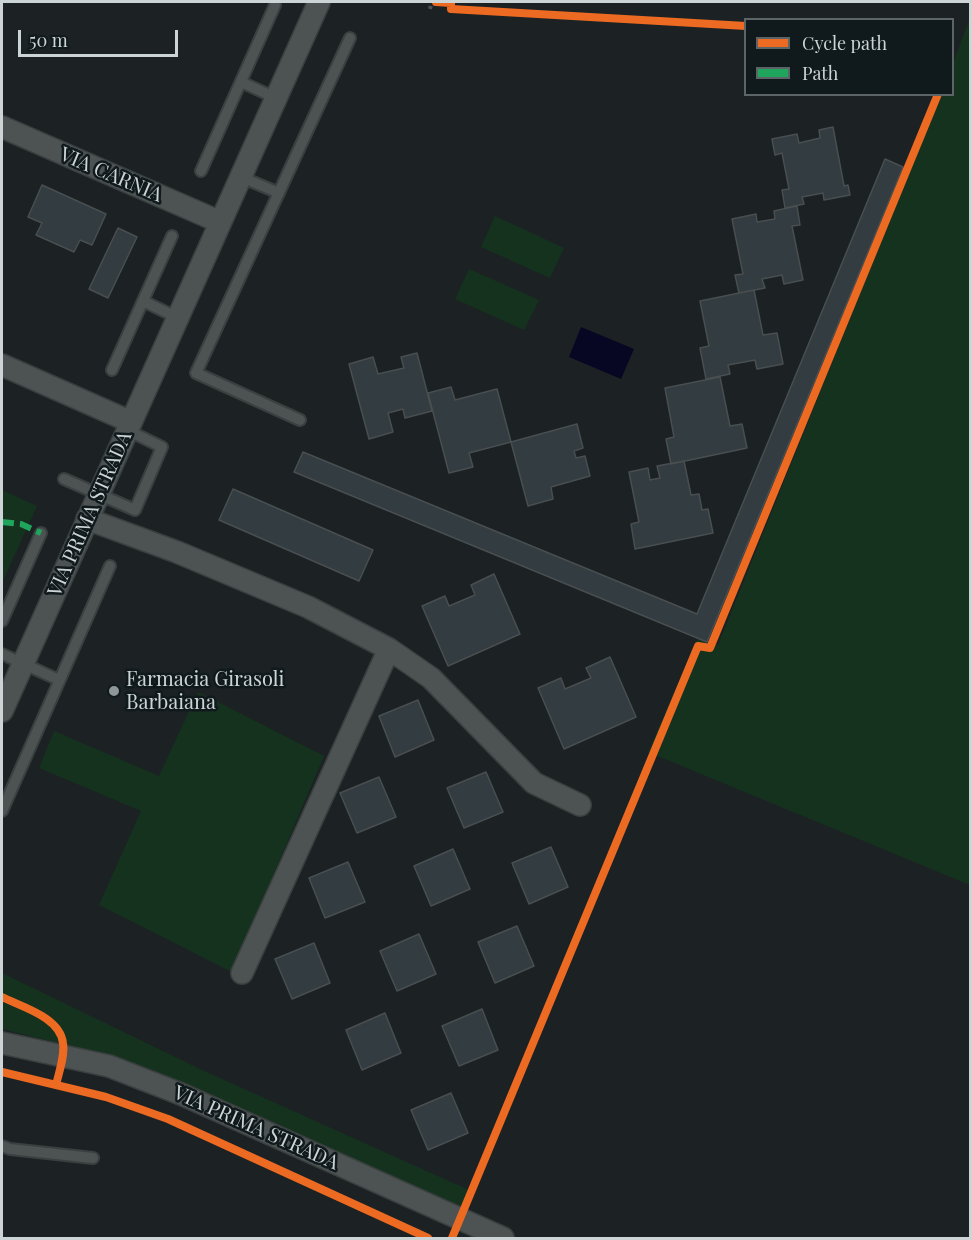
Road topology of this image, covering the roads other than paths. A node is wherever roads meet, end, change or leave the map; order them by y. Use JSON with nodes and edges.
{"nodes":[{"id":1,"x":320,"y":2,"type":"edge"},
{"id":2,"x":275,"y":5,"type":"dead end"},
{"id":3,"x":350,"y":38,"type":"dead end"},
{"id":4,"x":241,"y":82,"type":"junction"},
{"id":5,"x":276,"y":98,"type":"junction"},
{"id":6,"x":2,"y":127,"type":"edge"},
{"id":7,"x":201,"y":171,"type":"dead end"},
{"id":8,"x":241,"y":177,"type":"junction"},
{"id":9,"x":279,"y":193,"type":"junction"},
{"id":10,"x":220,"y":222,"type":"junction"},
{"id":11,"x":172,"y":236,"type":"dead end"},
{"id":12,"x":143,"y":301,"type":"junction"},
{"id":13,"x":178,"y":318,"type":"junction"},
{"id":14,"x":2,"y":365,"type":"edge"},
{"id":15,"x":112,"y":370,"type":"dead end"},
{"id":16,"x":300,"y":420,"type":"dead end"},
{"id":17,"x":129,"y":426,"type":"junction"},
{"id":18,"x":64,"y":479,"type":"dead end"},
{"id":19,"x":98,"y":495,"type":"junction"},
{"id":20,"x":87,"y":519,"type":"junction"},
{"id":21,"x":41,"y":533,"type":"dead end"},
{"id":22,"x":110,"y":566,"type":"dead end"},
{"id":23,"x":2,"y":621,"type":"edge"},
{"id":24,"x":389,"y":649,"type":"junction"},
{"id":25,"x":2,"y":654,"type":"edge"},
{"id":26,"x":22,"y":664,"type":"junction"},
{"id":27,"x":59,"y":680,"type":"junction"},
{"id":28,"x":2,"y":711,"type":"edge"},
{"id":29,"x":580,"y":805,"type":"dead end"},
{"id":30,"x":2,"y":810,"type":"edge"},
{"id":31,"x":242,"y":973,"type":"dead end"},
{"id":32,"x":2,"y":1042,"type":"edge"},
{"id":33,"x":2,"y":1146,"type":"edge"},
{"id":34,"x":93,"y":1158,"type":"dead end"},
{"id":35,"x":503,"y":1239,"type":"edge"}],
"edges":[{"from":1,"to":5,"type":"street","name":"VIA PRIMA STRADA"},
{"from":2,"to":4,"type":"lane"},
{"from":3,"to":9,"type":"lane"},
{"from":4,"to":5,"type":"lane"},
{"from":4,"to":7,"type":"lane"},
{"from":5,"to":8,"type":"street","name":"VIA PRIMA STRADA"},
{"from":6,"to":10,"type":"street","name":"VIA CARNIA"},
{"from":8,"to":9,"type":"lane"},
{"from":8,"to":10,"type":"street","name":"VIA PRIMA STRADA"},
{"from":9,"to":16,"type":"lane"},
{"from":10,"to":13,"type":"street","name":"VIA PRIMA STRADA"},
{"from":11,"to":12,"type":"lane"},
{"from":12,"to":13,"type":"lane"},
{"from":12,"to":15,"type":"lane"},
{"from":13,"to":17,"type":"street","name":"VIA PRIMA STRADA"},
{"from":14,"to":17,"type":"street"},
{"from":17,"to":19,"type":"street","name":"VIA PRIMA STRADA"},
{"from":17,"to":19,"type":"lane"},
{"from":18,"to":19,"type":"lane"},
{"from":19,"to":20,"type":"street","name":"VIA PRIMA STRADA"},
{"from":20,"to":24,"type":"street"},
{"from":20,"to":26,"type":"street","name":"VIA PRIMA STRADA"},
{"from":21,"to":23,"type":"lane"},
{"from":22,"to":27,"type":"lane"},
{"from":24,"to":29,"type":"street"},
{"from":24,"to":31,"type":"street"},
{"from":25,"to":26,"type":"lane"},
{"from":26,"to":27,"type":"lane"},
{"from":26,"to":28,"type":"street","name":"VIA PRIMA STRADA"},
{"from":27,"to":30,"type":"lane"},
{"from":32,"to":35,"type":"street","name":"VIA PRIMA STRADA"},
{"from":33,"to":34,"type":"lane"}]}
